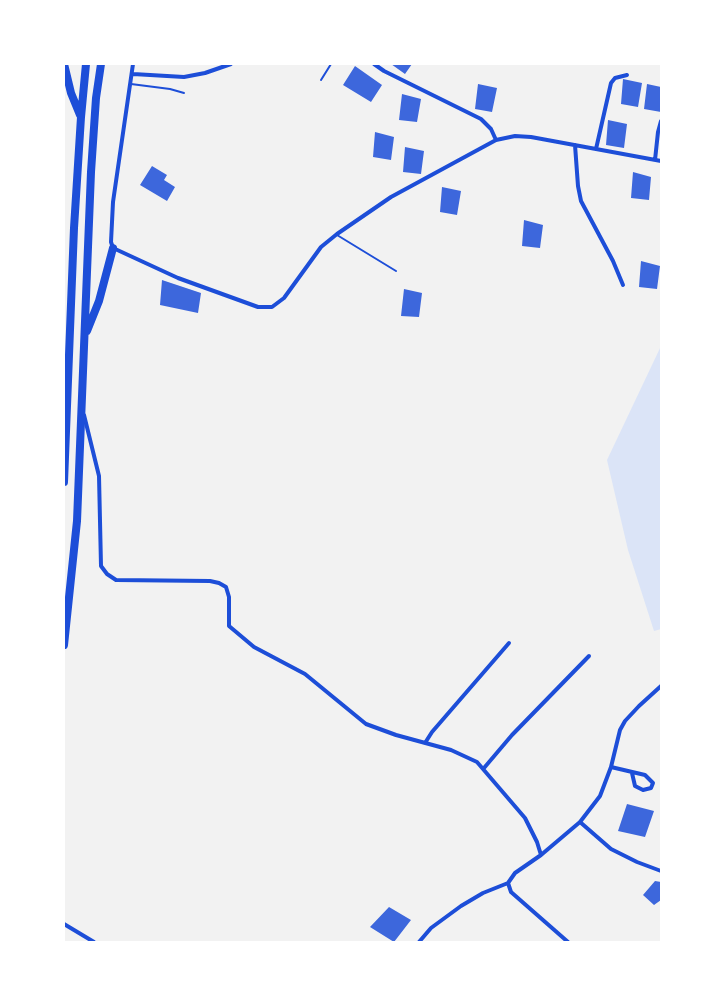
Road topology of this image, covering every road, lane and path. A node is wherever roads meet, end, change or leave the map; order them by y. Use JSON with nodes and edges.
{"nodes":[{"id":1,"x":64,"y":64,"type":"edge"},
{"id":2,"x":86,"y":64,"type":"edge"},
{"id":3,"x":101,"y":64,"type":"edge"},
{"id":4,"x":134,"y":64,"type":"edge"},
{"id":5,"x":231,"y":64,"type":"edge"},
{"id":6,"x":331,"y":64,"type":"edge"},
{"id":7,"x":374,"y":64,"type":"edge"},
{"id":8,"x":133,"y":74,"type":"junction"},
{"id":9,"x":627,"y":75,"type":"dead end"},
{"id":10,"x":321,"y":80,"type":"dead end"},
{"id":11,"x":131,"y":84,"type":"junction"},
{"id":12,"x":184,"y":93,"type":"dead end"},
{"id":13,"x":81,"y":117,"type":"junction"},
{"id":14,"x":661,"y":121,"type":"edge"},
{"id":15,"x":496,"y":140,"type":"junction"},
{"id":16,"x":575,"y":145,"type":"junction"},
{"id":17,"x":596,"y":149,"type":"junction"},
{"id":18,"x":655,"y":160,"type":"junction"},
{"id":19,"x":661,"y":161,"type":"edge"},
{"id":20,"x":337,"y":234,"type":"junction"},
{"id":21,"x":113,"y":248,"type":"junction"},
{"id":22,"x":396,"y":271,"type":"dead end"},
{"id":23,"x":623,"y":285,"type":"dead end"},
{"id":24,"x":67,"y":334,"type":"edge"},
{"id":25,"x":85,"y":338,"type":"junction"},
{"id":26,"x":82,"y":409,"type":"junction"},
{"id":27,"x":64,"y":482,"type":"edge"},
{"id":28,"x":508,"y":643,"type":"dead end"},
{"id":29,"x":64,"y":645,"type":"edge"},
{"id":30,"x":589,"y":656,"type":"dead end"},
{"id":31,"x":661,"y":686,"type":"edge"},
{"id":32,"x":425,"y":742,"type":"junction"},
{"id":33,"x":611,"y":767,"type":"junction"},
{"id":34,"x":484,"y":768,"type":"junction"},
{"id":35,"x":632,"y":773,"type":"junction"},
{"id":36,"x":580,"y":822,"type":"junction"},
{"id":37,"x":541,"y":855,"type":"junction"},
{"id":38,"x":661,"y":871,"type":"edge"},
{"id":39,"x":508,"y":883,"type":"junction"},
{"id":40,"x":64,"y":924,"type":"edge"},
{"id":41,"x":94,"y":942,"type":"edge"},
{"id":42,"x":419,"y":942,"type":"edge"},
{"id":43,"x":568,"y":942,"type":"edge"}],
"edges":[{"from":1,"to":13,"type":"highway"},
{"from":2,"to":13,"type":"highway"},
{"from":3,"to":25,"type":"highway"},
{"from":4,"to":8,"type":"street"},
{"from":5,"to":8,"type":"street"},
{"from":6,"to":10,"type":"lane"},
{"from":7,"to":15,"type":"street"},
{"from":8,"to":11,"type":"street"},
{"from":9,"to":17,"type":"street"},
{"from":11,"to":12,"type":"lane"},
{"from":11,"to":21,"type":"street"},
{"from":13,"to":24,"type":"highway"},
{"from":14,"to":18,"type":"street"},
{"from":15,"to":16,"type":"street"},
{"from":15,"to":20,"type":"street"},
{"from":16,"to":17,"type":"street"},
{"from":16,"to":23,"type":"street"},
{"from":17,"to":18,"type":"street"},
{"from":18,"to":19,"type":"street"},
{"from":20,"to":21,"type":"street"},
{"from":20,"to":22,"type":"lane"},
{"from":21,"to":25,"type":"highway"},
{"from":24,"to":27,"type":"highway"},
{"from":25,"to":26,"type":"highway"},
{"from":26,"to":29,"type":"highway"},
{"from":26,"to":32,"type":"street"},
{"from":28,"to":32,"type":"street"},
{"from":30,"to":34,"type":"street"},
{"from":31,"to":33,"type":"street"},
{"from":32,"to":34,"type":"street"},
{"from":33,"to":35,"type":"street"},
{"from":33,"to":36,"type":"street"},
{"from":34,"to":37,"type":"street"},
{"from":35,"to":35,"type":"street"},
{"from":36,"to":37,"type":"street"},
{"from":36,"to":38,"type":"street"},
{"from":37,"to":39,"type":"street"},
{"from":39,"to":42,"type":"street"},
{"from":39,"to":43,"type":"street"},
{"from":40,"to":41,"type":"street"}]}
